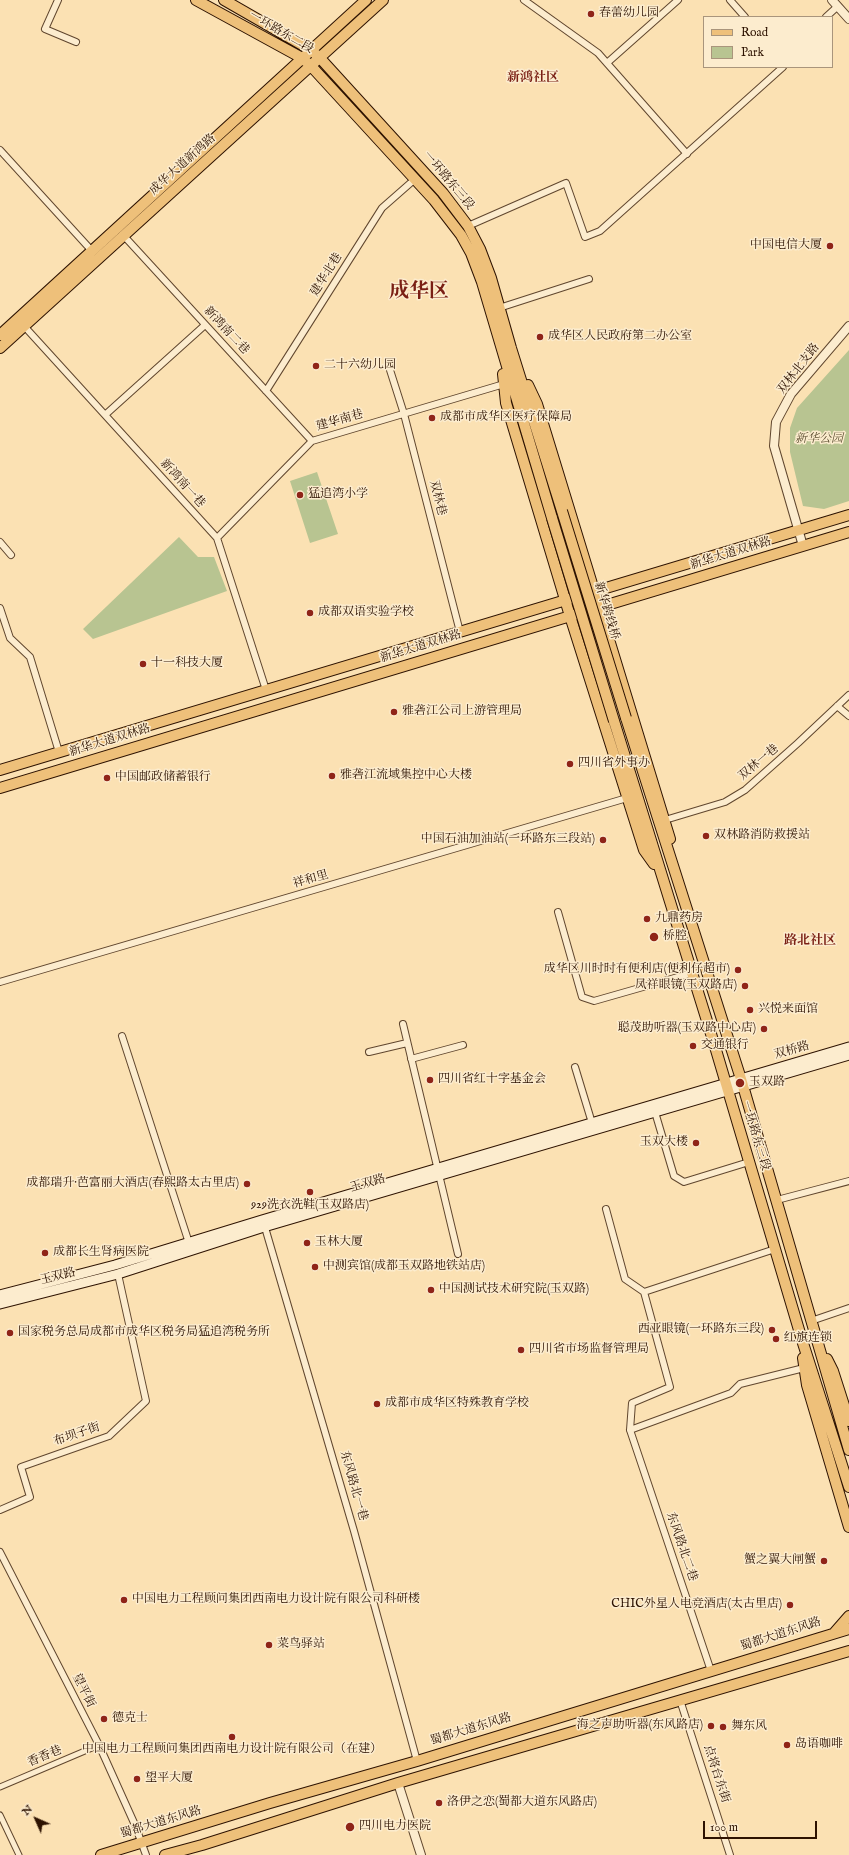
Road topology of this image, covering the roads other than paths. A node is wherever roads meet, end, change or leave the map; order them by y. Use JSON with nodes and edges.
{"nodes":[{"id":1,"x":58,"y":0,"type":"edge"},
{"id":2,"x":196,"y":0,"type":"edge"},
{"id":3,"x":225,"y":0,"type":"edge"},
{"id":4,"x":366,"y":0,"type":"edge"},
{"id":5,"x":383,"y":0,"type":"edge"},
{"id":6,"x":524,"y":0,"type":"edge"},
{"id":7,"x":678,"y":0,"type":"edge"},
{"id":8,"x":730,"y":0,"type":"edge"},
{"id":9,"x":832,"y":0,"type":"edge"},
{"id":10,"x":838,"y":6,"type":"junction"},
{"id":11,"x":744,"y":16,"type":"edge"},
{"id":12,"x":827,"y":16,"type":"edge"},
{"id":13,"x":849,"y":18,"type":"edge"},
{"id":14,"x":76,"y":42,"type":"dead end"},
{"id":15,"x":311,"y":50,"type":"junction"},
{"id":16,"x":302,"y":58,"type":"junction"},
{"id":17,"x":320,"y":58,"type":"junction"},
{"id":18,"x":607,"y":63,"type":"junction"},
{"id":19,"x":311,"y":66,"type":"junction"},
{"id":20,"x":781,"y":68,"type":"edge"},
{"id":21,"x":0,"y":150,"type":"edge"},
{"id":22,"x":687,"y":154,"type":"junction"},
{"id":23,"x":415,"y":179,"type":"junction"},
{"id":24,"x":468,"y":226,"type":"junction"},
{"id":25,"x":124,"y":236,"type":"junction"},
{"id":26,"x":92,"y":251,"type":"junction"},
{"id":27,"x":590,"y":279,"type":"dead end"},
{"id":28,"x":499,"y":308,"type":"junction"},
{"id":29,"x":205,"y":325,"type":"junction"},
{"id":30,"x":24,"y":326,"type":"junction"},
{"id":31,"x":849,"y":326,"type":"edge"},
{"id":32,"x":0,"y":335,"type":"edge"},
{"id":33,"x":0,"y":348,"type":"edge"},
{"id":34,"x":506,"y":349,"type":"junction"},
{"id":35,"x":390,"y":370,"type":"dead end"},
{"id":36,"x":504,"y":384,"type":"junction"},
{"id":37,"x":266,"y":391,"type":"junction"},
{"id":38,"x":104,"y":414,"type":"junction"},
{"id":39,"x":404,"y":414,"type":"junction"},
{"id":40,"x":312,"y":441,"type":"junction"},
{"id":41,"x":849,"y":515,"type":"edge"},
{"id":42,"x":798,"y":530,"type":"junction"},
{"id":43,"x":849,"y":532,"type":"edge"},
{"id":44,"x":217,"y":538,"type":"junction"},
{"id":45,"x":0,"y":542,"type":"edge"},
{"id":46,"x":803,"y":546,"type":"junction"},
{"id":47,"x":11,"y":554,"type":"dead end"},
{"id":48,"x":595,"y":591,"type":"junction"},
{"id":49,"x":565,"y":600,"type":"junction"},
{"id":50,"x":600,"y":607,"type":"junction"},
{"id":51,"x":0,"y":608,"type":"edge"},
{"id":52,"x":570,"y":616,"type":"junction"},
{"id":53,"x":460,"y":632,"type":"junction"},
{"id":54,"x":266,"y":690,"type":"junction"},
{"id":55,"x":849,"y":695,"type":"edge"},
{"id":56,"x":837,"y":706,"type":"junction"},
{"id":57,"x":849,"y":716,"type":"edge"},
{"id":58,"x":59,"y":752,"type":"junction"},
{"id":59,"x":0,"y":770,"type":"edge"},
{"id":60,"x":0,"y":788,"type":"edge"},
{"id":61,"x":628,"y":798,"type":"junction"},
{"id":62,"x":665,"y":820,"type":"junction"},
{"id":63,"x":672,"y":867,"type":"junction"},
{"id":64,"x":659,"y":871,"type":"junction"},
{"id":65,"x":558,"y":912,"type":"dead end"},
{"id":66,"x":692,"y":974,"type":"junction"},
{"id":67,"x":0,"y":982,"type":"edge"},
{"id":68,"x":403,"y":1024,"type":"dead end"},
{"id":69,"x":122,"y":1036,"type":"dead end"},
{"id":70,"x":407,"y":1043,"type":"junction"},
{"id":71,"x":463,"y":1045,"type":"dead end"},
{"id":72,"x":849,"y":1046,"type":"edge"},
{"id":73,"x":369,"y":1052,"type":"dead end"},
{"id":74,"x":849,"y":1054,"type":"edge"},
{"id":75,"x":411,"y":1059,"type":"junction"},
{"id":76,"x":575,"y":1067,"type":"dead end"},
{"id":77,"x":742,"y":1082,"type":"junction"},
{"id":78,"x":727,"y":1087,"type":"junction"},
{"id":79,"x":655,"y":1112,"type":"junction"},
{"id":80,"x":592,"y":1123,"type":"junction"},
{"id":81,"x":749,"y":1162,"type":"junction"},
{"id":82,"x":437,"y":1172,"type":"junction"},
{"id":83,"x":849,"y":1181,"type":"edge"},
{"id":84,"x":777,"y":1200,"type":"junction"},
{"id":85,"x":606,"y":1209,"type":"dead end"},
{"id":86,"x":263,"y":1223,"type":"junction"},
{"id":87,"x":188,"y":1243,"type":"junction"},
{"id":88,"x":775,"y":1249,"type":"junction"},
{"id":89,"x":458,"y":1254,"type":"dead end"},
{"id":90,"x":118,"y":1274,"type":"junction"},
{"id":91,"x":644,"y":1292,"type":"junction"},
{"id":92,"x":0,"y":1295,"type":"edge"},
{"id":93,"x":0,"y":1304,"type":"edge"},
{"id":94,"x":849,"y":1308,"type":"edge"},
{"id":95,"x":811,"y":1321,"type":"junction"},
{"id":96,"x":815,"y":1334,"type":"junction"},
{"id":97,"x":802,"y":1340,"type":"junction"},
{"id":98,"x":804,"y":1368,"type":"junction"},
{"id":99,"x":849,"y":1421,"type":"edge"},
{"id":100,"x":630,"y":1430,"type":"junction"},
{"id":101,"x":849,"y":1450,"type":"edge"},
{"id":102,"x":849,"y":1487,"type":"edge"},
{"id":103,"x":0,"y":1510,"type":"edge"},
{"id":104,"x":849,"y":1527,"type":"edge"},
{"id":105,"x":0,"y":1552,"type":"edge"},
{"id":106,"x":849,"y":1616,"type":"edge"},
{"id":107,"x":849,"y":1629,"type":"edge"},
{"id":108,"x":835,"y":1632,"type":"junction"},
{"id":109,"x":849,"y":1651,"type":"edge"},
{"id":110,"x":822,"y":1658,"type":"junction"},
{"id":111,"x":849,"y":1659,"type":"edge"},
{"id":112,"x":711,"y":1671,"type":"junction"},
{"id":113,"x":680,"y":1700,"type":"junction"},
{"id":114,"x":98,"y":1745,"type":"junction"},
{"id":115,"x":418,"y":1761,"type":"junction"},
{"id":116,"x":398,"y":1783,"type":"junction"},
{"id":117,"x":0,"y":1787,"type":"edge"},
{"id":118,"x":0,"y":1815,"type":"edge"},
{"id":119,"x":142,"y":1842,"type":"junction"},
{"id":120,"x":19,"y":1855,"type":"edge"},
{"id":121,"x":101,"y":1855,"type":"edge"},
{"id":122,"x":146,"y":1855,"type":"edge"},
{"id":123,"x":165,"y":1855,"type":"edge"},
{"id":124,"x":421,"y":1855,"type":"edge"},
{"id":125,"x":730,"y":1855,"type":"edge"}],
"edges":[{"from":1,"to":14,"type":"street"},
{"from":2,"to":16,"type":"main road","name":"一环路东二段"},
{"from":3,"to":15,"type":"main road","name":"一环路东二段"},
{"from":4,"to":15,"type":"main road","name":"成华大道新鸿路"},
{"from":5,"to":17,"type":"main road","name":"成华大道新鸿路"},
{"from":6,"to":18,"type":"street"},
{"from":7,"to":18,"type":"street"},
{"from":8,"to":11,"type":"street"},
{"from":9,"to":10,"type":"street"},
{"from":10,"to":12,"type":"street"},
{"from":10,"to":13,"type":"street"},
{"from":15,"to":16,"type":"main road","name":"成华大道新鸿路"},
{"from":15,"to":17,"type":"main road","name":"一环路东二段"},
{"from":16,"to":19,"type":"main road","name":"一环路东二段"},
{"from":16,"to":26,"type":"main road","name":"成华大道新鸿路"},
{"from":17,"to":19,"type":"main road","name":"成华大道新鸿路"},
{"from":17,"to":24,"type":"main road","name":"一环路东三段"},
{"from":18,"to":22,"type":"street"},
{"from":19,"to":23,"type":"main road","name":"一环路东三段"},
{"from":19,"to":25,"type":"main road","name":"成华大道新鸿路"},
{"from":20,"to":22,"type":"street"},
{"from":21,"to":26,"type":"street"},
{"from":22,"to":24,"type":"street"},
{"from":23,"to":34,"type":"main road","name":"一环路东三段"},
{"from":23,"to":37,"type":"street","name":"建华北巷"},
{"from":24,"to":28,"type":"main road","name":"一环路东三段"},
{"from":25,"to":29,"type":"street","name":"新鸿南二巷"},
{"from":25,"to":30,"type":"main road","name":"成华大道新鸿路"},
{"from":26,"to":32,"type":"main road","name":"成华大道新鸿路"},
{"from":27,"to":28,"type":"street"},
{"from":28,"to":34,"type":"main road","name":"一环路东三段"},
{"from":29,"to":37,"type":"street","name":"新鸿南二巷"},
{"from":29,"to":38,"type":"street"},
{"from":30,"to":33,"type":"main road","name":"成华大道新鸿路"},
{"from":30,"to":38,"type":"street","name":"新鸿南一巷"},
{"from":31,"to":42,"type":"street","name":"双林北支路"},
{"from":34,"to":36,"type":"main road"},
{"from":34,"to":48,"type":"main road"},
{"from":34,"to":63,"type":"main road","name":"新华跨线桥","bridge":true},
{"from":34,"to":64,"type":"main road","name":"新华跨线桥","bridge":true},
{"from":35,"to":39,"type":"street","name":"双林巷"},
{"from":36,"to":39,"type":"street","name":"建华南巷"},
{"from":36,"to":49,"type":"main road"},
{"from":37,"to":40,"type":"street","name":"新鸿南二巷"},
{"from":38,"to":44,"type":"street","name":"新鸿南一巷"},
{"from":39,"to":40,"type":"street","name":"建华南巷"},
{"from":39,"to":53,"type":"street","name":"双林巷"},
{"from":40,"to":44,"type":"street","name":"建华南巷"},
{"from":41,"to":42,"type":"main road","name":"新华大道双林路"},
{"from":42,"to":46,"type":"street","name":"双林北支路"},
{"from":42,"to":48,"type":"main road","name":"新华大道双林路"},
{"from":43,"to":46,"type":"main road","name":"新华大道双林路"},
{"from":44,"to":54,"type":"street","name":"新鸿南一巷"},
{"from":45,"to":47,"type":"street"},
{"from":46,"to":50,"type":"main road","name":"新华大道双林路"},
{"from":48,"to":49,"type":"main road","name":"新华大道双林路"},
{"from":48,"to":50,"type":"main road"},
{"from":49,"to":52,"type":"main road"},
{"from":49,"to":53,"type":"main road","name":"新华大道双林路"},
{"from":50,"to":52,"type":"main road","name":"新华大道双林路"},
{"from":50,"to":62,"type":"main road"},
{"from":51,"to":58,"type":"street"},
{"from":52,"to":60,"type":"main road","name":"新华大道双林路"},
{"from":52,"to":61,"type":"main road"},
{"from":53,"to":54,"type":"main road","name":"新华大道双林路"},
{"from":54,"to":58,"type":"main road","name":"新华大道双林路"},
{"from":55,"to":56,"type":"street","name":"双林一巷"},
{"from":56,"to":57,"type":"street"},
{"from":56,"to":62,"type":"street","name":"双林一巷"},
{"from":58,"to":59,"type":"main road","name":"新华大道双林路"},
{"from":61,"to":64,"type":"main road"},
{"from":61,"to":67,"type":"street","name":"祥和里"},
{"from":62,"to":63,"type":"main road"},
{"from":63,"to":77,"type":"main road","name":"一环路东三段"},
{"from":64,"to":66,"type":"main road","name":"一环路东三段"},
{"from":65,"to":66,"type":"street"},
{"from":66,"to":78,"type":"main road","name":"一环路东三段"},
{"from":68,"to":70,"type":"street"},
{"from":69,"to":87,"type":"street"},
{"from":70,"to":73,"type":"street"},
{"from":70,"to":75,"type":"street"},
{"from":71,"to":75,"type":"street"},
{"from":72,"to":77,"type":"main road","name":"双桥路"},
{"from":74,"to":77,"type":"main road","name":"双桥路"},
{"from":75,"to":82,"type":"street"},
{"from":76,"to":80,"type":"street"},
{"from":77,"to":78,"type":"main road","name":"玉双路"},
{"from":77,"to":84,"type":"main road","name":"一环路东三段"},
{"from":78,"to":79,"type":"main road","name":"玉双路"},
{"from":78,"to":80,"type":"main road","name":"玉双路"},
{"from":78,"to":81,"type":"main road","name":"一环路东三段"},
{"from":79,"to":81,"type":"street"},
{"from":79,"to":82,"type":"main road","name":"玉双路"},
{"from":80,"to":82,"type":"main road","name":"玉双路"},
{"from":81,"to":88,"type":"main road","name":"一环路东三段"},
{"from":82,"to":86,"type":"main road","name":"玉双路"},
{"from":82,"to":89,"type":"street"},
{"from":83,"to":84,"type":"street"},
{"from":84,"to":95,"type":"main road","name":"一环路东三段"},
{"from":85,"to":91,"type":"street"},
{"from":86,"to":87,"type":"main road","name":"玉双路"},
{"from":86,"to":90,"type":"main road","name":"玉双路"},
{"from":86,"to":115,"type":"street","name":"东风路北一巷"},
{"from":87,"to":92,"type":"main road","name":"玉双路"},
{"from":88,"to":91,"type":"street"},
{"from":88,"to":97,"type":"main road","name":"一环路东三段"},
{"from":90,"to":93,"type":"main road","name":"玉双路"},
{"from":90,"to":103,"type":"street","name":"布坝子街"},
{"from":91,"to":100,"type":"street","name":"东风路北二巷"},
{"from":94,"to":95,"type":"street"},
{"from":95,"to":96,"type":"main road","name":"一环路东三段"},
{"from":96,"to":99,"type":"main road"},
{"from":96,"to":101,"type":"main road"},
{"from":97,"to":98,"type":"main road"},
{"from":97,"to":102,"type":"main road"},
{"from":98,"to":100,"type":"street"},
{"from":98,"to":104,"type":"main road"},
{"from":100,"to":112,"type":"street","name":"东风路北二巷"},
{"from":105,"to":114,"type":"street","name":"望平街"},
{"from":106,"to":108,"type":"main road"},
{"from":107,"to":108,"type":"main road","name":"蜀都大道东风路"},
{"from":108,"to":112,"type":"main road","name":"蜀都大道东风路"},
{"from":109,"to":110,"type":"main road"},
{"from":110,"to":111,"type":"main road"},
{"from":110,"to":113,"type":"main road"},
{"from":112,"to":115,"type":"main road","name":"蜀都大道东风路"},
{"from":113,"to":116,"type":"main road"},
{"from":113,"to":125,"type":"street","name":"点将台东街"},
{"from":114,"to":117,"type":"street","name":"香香巷"},
{"from":114,"to":119,"type":"street","name":"望平街"},
{"from":115,"to":119,"type":"main road","name":"蜀都大道东风路"},
{"from":116,"to":123,"type":"main road"},
{"from":116,"to":124,"type":"street"},
{"from":118,"to":120,"type":"street"},
{"from":119,"to":121,"type":"main road","name":"蜀都大道东风路"},
{"from":119,"to":122,"type":"street","name":"望平街"}]}
